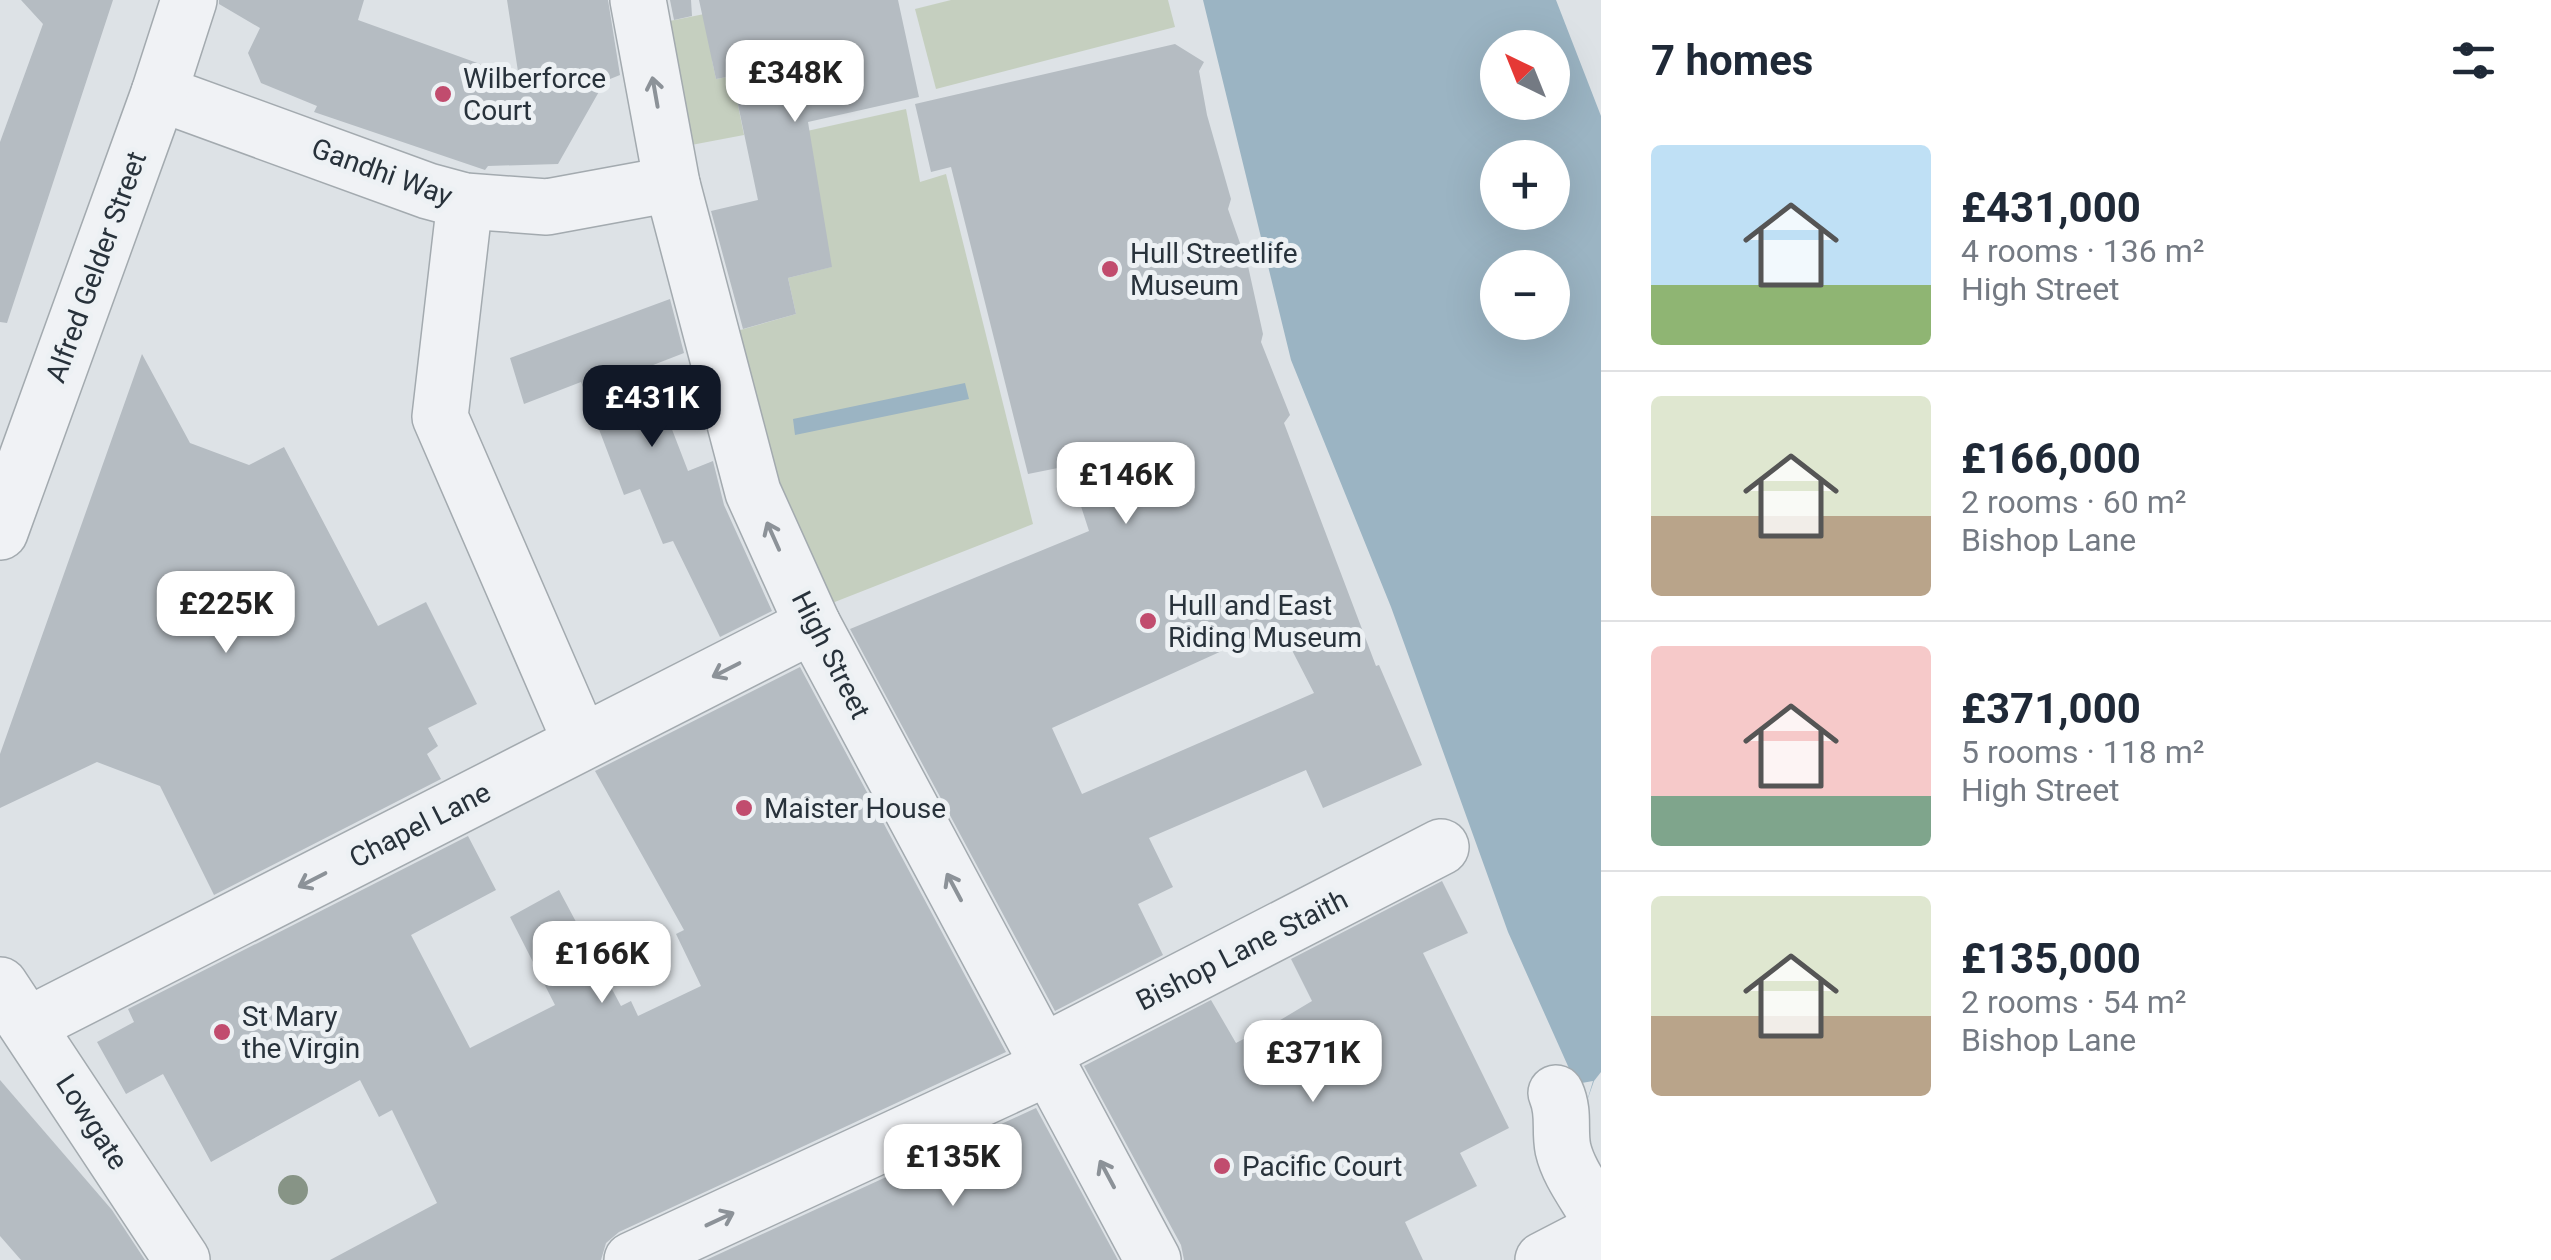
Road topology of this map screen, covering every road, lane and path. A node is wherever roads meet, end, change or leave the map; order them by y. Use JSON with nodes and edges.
{"nodes":[{"id":1,"x":189,"y":0,"type":"edge"},
{"id":2,"x":638,"y":0,"type":"edge"},
{"id":3,"x":158,"y":93,"type":"junction"},
{"id":4,"x":672,"y":184,"type":"junction"},
{"id":5,"x":465,"y":201,"type":"junction"},
{"id":6,"x":0,"y":532,"type":"edge"},
{"id":7,"x":813,"y":626,"type":"junction"},
{"id":8,"x":572,"y":719,"type":"dead end"},
{"id":9,"x":1441,"y":847,"type":"dead end"},
{"id":10,"x":14,"y":1005,"type":"edge"},
{"id":11,"x":1046,"y":1059,"type":"junction"},
{"id":12,"x":1556,"y":1093,"type":"dead end"},
{"id":13,"x":1601,"y":1222,"type":"edge"},
{"id":14,"x":1601,"y":1230,"type":"edge"},
{"id":15,"x":182,"y":1260,"type":"edge"},
{"id":16,"x":632,"y":1260,"type":"edge"},
{"id":17,"x":1153,"y":1260,"type":"edge"},
{"id":18,"x":1543,"y":1260,"type":"edge"}],
"edges":[{"from":1,"to":3,"type":"street","name":"Alfred Gelder Street"},
{"from":4,"to":2,"type":"street","name":"High Street","one_way":true},
{"from":3,"to":5,"type":"street","name":"Gandhi Way"},
{"from":3,"to":6,"type":"street","name":"Alfred Gelder Street"},
{"from":4,"to":5,"type":"street","name":"Gandhi Way"},
{"from":7,"to":4,"type":"street","name":"High Street","one_way":true},
{"from":5,"to":8,"type":"street"},
{"from":7,"to":10,"type":"street","name":"Chapel Lane","one_way":true},
{"from":11,"to":7,"type":"street","name":"High Street","one_way":true},
{"from":9,"to":11,"type":"street","name":"Bishop Lane Staith"},
{"from":10,"to":15,"type":"street","name":"Lowgate"},
{"from":16,"to":11,"type":"street","name":"Bishop Lane Staith","one_way":true},
{"from":17,"to":11,"type":"street","name":"High Street","one_way":true},
{"from":12,"to":13,"type":"street"},
{"from":14,"to":18,"type":"street"}]}
